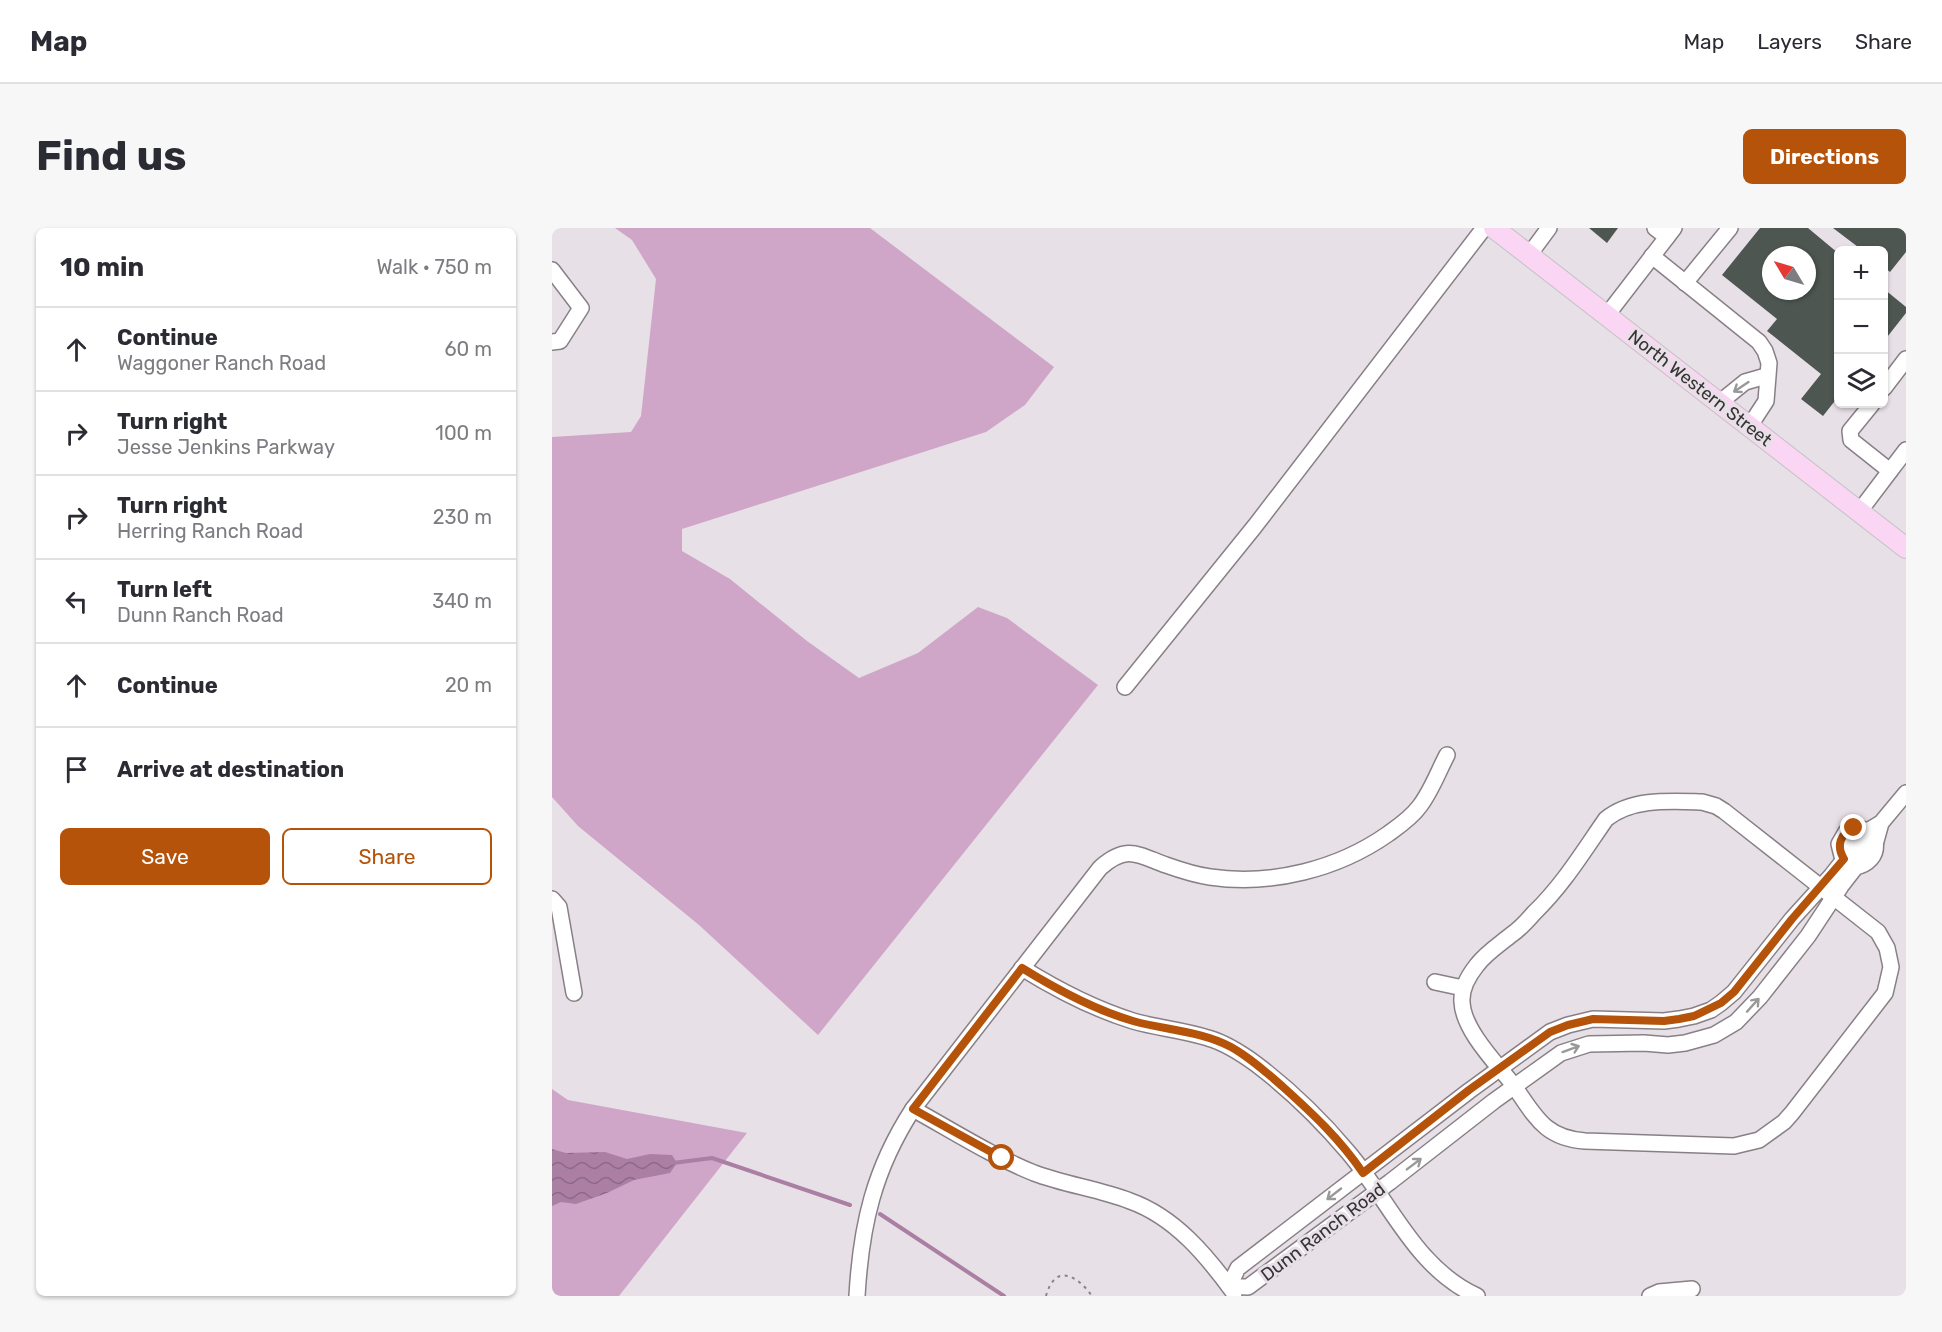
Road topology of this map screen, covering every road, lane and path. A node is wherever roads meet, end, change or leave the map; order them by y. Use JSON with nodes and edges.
{"nodes":[{"id":1,"x":1484,"y":228,"type":"edge"},
{"id":2,"x":1494,"y":228,"type":"edge"},
{"id":3,"x":1549,"y":228,"type":"edge"},
{"id":4,"x":1730,"y":228,"type":"edge"},
{"id":5,"x":1665,"y":231,"type":"edge"},
{"id":6,"x":1529,"y":255,"type":"junction"},
{"id":7,"x":1652,"y":256,"type":"junction"},
{"id":8,"x":552,"y":270,"type":"edge"},
{"id":9,"x":1686,"y":283,"type":"junction"},
{"id":10,"x":1607,"y":315,"type":"junction"},
{"id":11,"x":552,"y":342,"type":"edge"},
{"id":12,"x":1906,"y":359,"type":"edge"},
{"id":13,"x":1766,"y":376,"type":"junction"},
{"id":14,"x":1888,"y":383,"type":"edge"},
{"id":15,"x":1719,"y":403,"type":"junction"},
{"id":16,"x":1869,"y":408,"type":"edge"},
{"id":17,"x":1749,"y":427,"type":"junction"},
{"id":18,"x":1906,"y":450,"type":"edge"},
{"id":19,"x":1890,"y":471,"type":"junction"},
{"id":20,"x":1859,"y":512,"type":"junction"},
{"id":21,"x":1906,"y":549,"type":"edge"},
{"id":22,"x":1125,"y":687,"type":"dead end"},
{"id":23,"x":1447,"y":755,"type":"dead end"},
{"id":24,"x":1906,"y":794,"type":"edge"},
{"id":25,"x":1850,"y":863,"type":"junction"},
{"id":26,"x":1821,"y":887,"type":"junction"},
{"id":27,"x":1833,"y":898,"type":"junction"},
{"id":28,"x":552,"y":899,"type":"edge"},
{"id":29,"x":1022,"y":968,"type":"junction"},
{"id":30,"x":1435,"y":982,"type":"dead end"},
{"id":31,"x":1463,"y":988,"type":"junction"},
{"id":32,"x":574,"y":993,"type":"dead end"},
{"id":33,"x":1507,"y":1077,"type":"junction"},
{"id":34,"x":913,"y":1109,"type":"junction"},
{"id":35,"x":1363,"y":1173,"type":"junction"},
{"id":36,"x":1377,"y":1191,"type":"junction"},
{"id":37,"x":1692,"y":1289,"type":"dead end"},
{"id":38,"x":1232,"y":1291,"type":"edge"},
{"id":39,"x":857,"y":1296,"type":"edge"},
{"id":40,"x":1046,"y":1296,"type":"edge"},
{"id":41,"x":1092,"y":1296,"type":"edge"},
{"id":42,"x":1477,"y":1296,"type":"edge"},
{"id":43,"x":1650,"y":1296,"type":"edge"}],
"edges":[{"from":1,"to":22,"type":"street"},
{"from":2,"to":6,"type":"main road","name":"North Western Street"},
{"from":3,"to":6,"type":"street"},
{"from":4,"to":9,"type":"street"},
{"from":5,"to":7,"type":"street"},
{"from":6,"to":10,"type":"main road","name":"North Western Street"},
{"from":7,"to":9,"type":"street"},
{"from":7,"to":10,"type":"street"},
{"from":8,"to":11,"type":"street"},
{"from":9,"to":13,"type":"street"},
{"from":10,"to":15,"type":"main road","name":"North Western Street"},
{"from":12,"to":14,"type":"street"},
{"from":13,"to":15,"type":"street","one_way":true},
{"from":13,"to":17,"type":"street"},
{"from":15,"to":17,"type":"main road","name":"North Western Street"},
{"from":16,"to":19,"type":"street"},
{"from":17,"to":20,"type":"main road","name":"North Western Street"},
{"from":18,"to":19,"type":"street"},
{"from":19,"to":20,"type":"street"},
{"from":20,"to":21,"type":"main road","name":"North Western Street"},
{"from":23,"to":29,"type":"street"},
{"from":24,"to":25,"type":"street","name":"Dunn Ranch Road"},
{"from":25,"to":26,"type":"street","name":"Dunn Ranch Road"},
{"from":25,"to":27,"type":"street","name":"Dunn Ranch Road"},
{"from":26,"to":27,"type":"street"},
{"from":26,"to":31,"type":"street"},
{"from":26,"to":33,"type":"street","name":"Dunn Ranch Road"},
{"from":33,"to":27,"type":"street","name":"Dunn Ranch Road","one_way":true},
{"from":27,"to":33,"type":"street"},
{"from":28,"to":32,"type":"street"},
{"from":29,"to":34,"type":"street"},
{"from":29,"to":35,"type":"street"},
{"from":30,"to":31,"type":"street"},
{"from":31,"to":33,"type":"street"},
{"from":33,"to":35,"type":"street","name":"Dunn Ranch Road"},
{"from":36,"to":33,"type":"street","name":"Dunn Ranch Road","one_way":true},
{"from":34,"to":38,"type":"street"},
{"from":34,"to":39,"type":"street"},
{"from":35,"to":36,"type":"street"},
{"from":35,"to":38,"type":"street","name":"Dunn Ranch Road","one_way":true},
{"from":36,"to":38,"type":"street","name":"Dunn Ranch Road"},
{"from":36,"to":42,"type":"street"},
{"from":37,"to":43,"type":"street"},
{"from":40,"to":41,"type":"path"}]}
